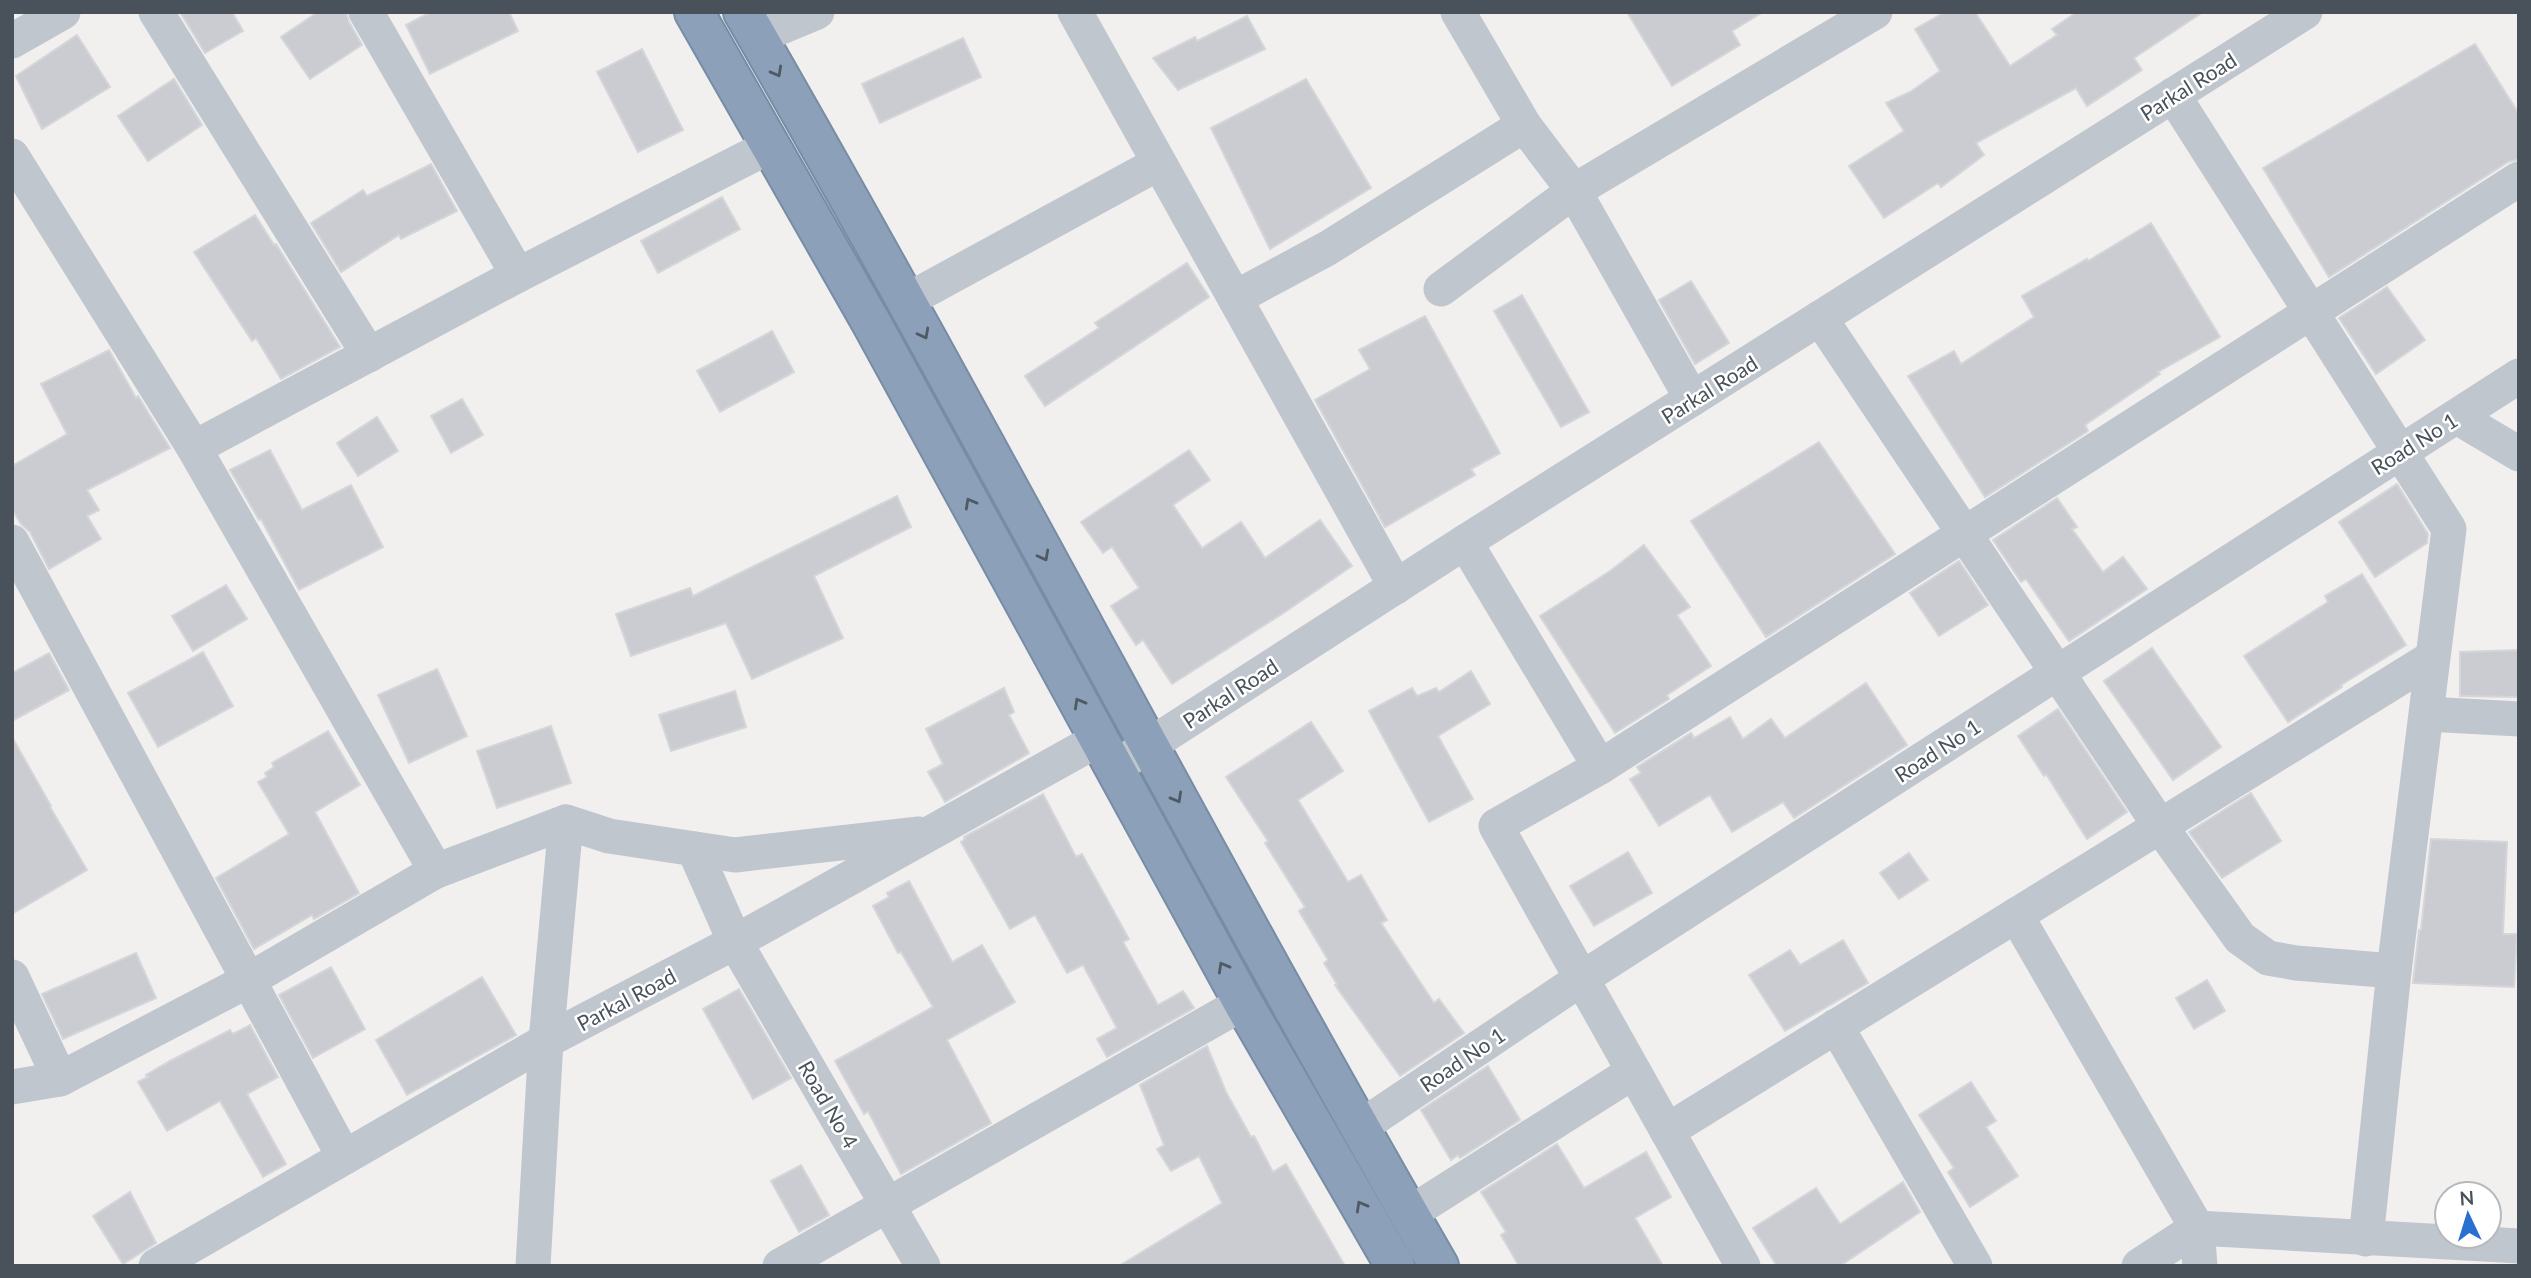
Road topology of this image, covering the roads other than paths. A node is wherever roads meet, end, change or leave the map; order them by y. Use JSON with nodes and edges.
{"nodes":[{"id":1,"x":63,"y":12,"type":"edge"},
{"id":2,"x":156,"y":12,"type":"edge"},
{"id":3,"x":366,"y":12,"type":"edge"},
{"id":4,"x":694,"y":12,"type":"edge"},
{"id":5,"x":817,"y":12,"type":"edge"},
{"id":6,"x":1075,"y":12,"type":"edge"},
{"id":7,"x":1875,"y":12,"type":"edge"},
{"id":8,"x":2305,"y":12,"type":"edge"},
{"id":9,"x":1468,"y":16,"type":"edge"},
{"id":10,"x":750,"y":24,"type":"edge"},
{"id":11,"x":12,"y":41,"type":"edge"},
{"id":12,"x":2173,"y":95,"type":"junction"},
{"id":13,"x":1524,"y":125,"type":"junction"},
{"id":14,"x":770,"y":146,"type":"junction"},
{"id":15,"x":12,"y":156,"type":"edge"},
{"id":16,"x":1160,"y":163,"type":"junction"},
{"id":17,"x":2519,"y":178,"type":"edge"},
{"id":18,"x":1574,"y":191,"type":"junction"},
{"id":19,"x":518,"y":275,"type":"junction"},
{"id":20,"x":1441,"y":289,"type":"dead end"},
{"id":21,"x":1236,"y":298,"type":"junction"},
{"id":22,"x":906,"y":301,"type":"junction"},
{"id":23,"x":2310,"y":310,"type":"junction"},
{"id":24,"x":1820,"y":318,"type":"junction"},
{"id":25,"x":369,"y":355,"type":"junction"},
{"id":26,"x":2519,"y":376,"type":"edge"},
{"id":27,"x":1692,"y":399,"type":"junction"},
{"id":28,"x":2457,"y":417,"type":"junction"},
{"id":29,"x":194,"y":448,"type":"junction"},
{"id":30,"x":2400,"y":451,"type":"junction"},
{"id":31,"x":2519,"y":454,"type":"edge"},
{"id":32,"x":1964,"y":533,"type":"junction"},
{"id":33,"x":12,"y":542,"type":"edge"},
{"id":34,"x":1465,"y":542,"type":"junction"},
{"id":35,"x":1396,"y":587,"type":"junction"},
{"id":36,"x":27,"y":603,"type":"edge"},
{"id":37,"x":2432,"y":658,"type":"junction"},
{"id":38,"x":2057,"y":672,"type":"junction"},
{"id":39,"x":2427,"y":714,"type":"junction"},
{"id":40,"x":2519,"y":719,"type":"edge"},
{"id":41,"x":1148,"y":746,"type":"junction"},
{"id":42,"x":1106,"y":753,"type":"junction"},
{"id":43,"x":1600,"y":767,"type":"junction"},
{"id":44,"x":566,"y":822,"type":"junction"},
{"id":45,"x":2160,"y":826,"type":"junction"},
{"id":46,"x":936,"y":831,"type":"junction"},
{"id":47,"x":694,"y":849,"type":"junction"},
{"id":48,"x":436,"y":871,"type":"junction"},
{"id":49,"x":2016,"y":915,"type":"junction"},
{"id":50,"x":735,"y":942,"type":"junction"},
{"id":51,"x":2394,"y":971,"type":"junction"},
{"id":52,"x":12,"y":977,"type":"edge"},
{"id":53,"x":1581,"y":979,"type":"junction"},
{"id":54,"x":247,"y":981,"type":"junction"},
{"id":55,"x":1243,"y":1003,"type":"junction"},
{"id":56,"x":1836,"y":1026,"type":"junction"},
{"id":57,"x":546,"y":1041,"type":"junction"},
{"id":58,"x":1633,"y":1072,"type":"junction"},
{"id":59,"x":60,"y":1079,"type":"junction"},
{"id":60,"x":12,"y":1087,"type":"edge"},
{"id":61,"x":1359,"y":1128,"type":"junction"},
{"id":62,"x":1667,"y":1131,"type":"junction"},
{"id":63,"x":344,"y":1157,"type":"junction"},
{"id":64,"x":888,"y":1205,"type":"junction"},
{"id":65,"x":1409,"y":1214,"type":"junction"},
{"id":66,"x":2197,"y":1228,"type":"junction"},
{"id":67,"x":2366,"y":1239,"type":"junction"},
{"id":68,"x":2519,"y":1246,"type":"edge"},
{"id":69,"x":156,"y":1266,"type":"edge"},
{"id":70,"x":533,"y":1266,"type":"edge"},
{"id":71,"x":780,"y":1266,"type":"edge"},
{"id":72,"x":923,"y":1266,"type":"edge"},
{"id":73,"x":1395,"y":1266,"type":"edge"},
{"id":74,"x":1439,"y":1266,"type":"edge"},
{"id":75,"x":1743,"y":1266,"type":"edge"},
{"id":76,"x":1975,"y":1266,"type":"edge"},
{"id":77,"x":2139,"y":1266,"type":"edge"},
{"id":78,"x":2200,"y":1266,"type":"edge"}],
"edges":[{"from":1,"to":11,"type":"street"},
{"from":2,"to":25,"type":"street"},
{"from":3,"to":19,"type":"street"},
{"from":4,"to":14,"type":"highway"},
{"from":5,"to":10,"type":"street"},
{"from":6,"to":16,"type":"street"},
{"from":7,"to":18,"type":"street"},
{"from":8,"to":12,"type":"street","name":"Parkal Road"},
{"from":9,"to":13,"type":"street"},
{"from":10,"to":22,"type":"highway","one_way":true},
{"from":12,"to":23,"type":"street"},
{"from":12,"to":24,"type":"street","name":"Parkal Road"},
{"from":13,"to":18,"type":"street"},
{"from":13,"to":21,"type":"street"},
{"from":14,"to":19,"type":"street"},
{"from":42,"to":14,"type":"highway","one_way":true},
{"from":15,"to":29,"type":"street"},
{"from":16,"to":21,"type":"street"},
{"from":16,"to":22,"type":"street"},
{"from":17,"to":23,"type":"street"},
{"from":18,"to":20,"type":"street"},
{"from":18,"to":27,"type":"street"},
{"from":19,"to":25,"type":"street"},
{"from":21,"to":35,"type":"street"},
{"from":22,"to":41,"type":"highway","one_way":true},
{"from":23,"to":30,"type":"street"},
{"from":23,"to":32,"type":"street"},
{"from":24,"to":27,"type":"street","name":"Parkal Road"},
{"from":24,"to":32,"type":"street"},
{"from":25,"to":29,"type":"street"},
{"from":26,"to":28,"type":"street","name":"Road No 1"},
{"from":27,"to":34,"type":"street","name":"Parkal Road"},
{"from":28,"to":30,"type":"street","name":"Road No 1"},
{"from":28,"to":31,"type":"street"},
{"from":29,"to":48,"type":"street"},
{"from":30,"to":37,"type":"street"},
{"from":30,"to":38,"type":"street","name":"Road No 1"},
{"from":32,"to":38,"type":"street"},
{"from":32,"to":43,"type":"street"},
{"from":33,"to":36,"type":"street"},
{"from":34,"to":35,"type":"street","name":"Parkal Road"},
{"from":34,"to":43,"type":"street"},
{"from":35,"to":41,"type":"street","name":"Parkal Road"},
{"from":36,"to":54,"type":"street"},
{"from":37,"to":39,"type":"street"},
{"from":37,"to":45,"type":"street"},
{"from":38,"to":45,"type":"street"},
{"from":38,"to":53,"type":"street","name":"Road No 1"},
{"from":39,"to":40,"type":"street"},
{"from":39,"to":51,"type":"street"},
{"from":41,"to":42,"type":"street","name":"Parkal Road"},
{"from":41,"to":61,"type":"highway","one_way":true},
{"from":42,"to":46,"type":"street","name":"Parkal Road"},
{"from":55,"to":42,"type":"highway","one_way":true},
{"from":43,"to":53,"type":"street"},
{"from":44,"to":47,"type":"street"},
{"from":44,"to":48,"type":"street"},
{"from":44,"to":57,"type":"street"},
{"from":45,"to":49,"type":"street"},
{"from":45,"to":51,"type":"street"},
{"from":46,"to":47,"type":"street"},
{"from":46,"to":50,"type":"street","name":"Parkal Road"},
{"from":47,"to":50,"type":"street","name":"Road No 4"},
{"from":48,"to":54,"type":"street"},
{"from":49,"to":56,"type":"street"},
{"from":49,"to":66,"type":"street"},
{"from":50,"to":57,"type":"street","name":"Parkal Road"},
{"from":50,"to":64,"type":"street","name":"Road No 4"},
{"from":51,"to":67,"type":"street"},
{"from":52,"to":59,"type":"street"},
{"from":53,"to":58,"type":"street"},
{"from":53,"to":61,"type":"street","name":"Road No 1"},
{"from":54,"to":59,"type":"street"},
{"from":54,"to":63,"type":"street"},
{"from":55,"to":64,"type":"street"},
{"from":73,"to":55,"type":"highway","one_way":true},
{"from":56,"to":62,"type":"street"},
{"from":56,"to":76,"type":"street"},
{"from":57,"to":63,"type":"street","name":"Parkal Road"},
{"from":57,"to":70,"type":"street"},
{"from":58,"to":62,"type":"street"},
{"from":58,"to":65,"type":"street"},
{"from":59,"to":60,"type":"street"},
{"from":61,"to":65,"type":"highway"},
{"from":62,"to":75,"type":"street"},
{"from":63,"to":69,"type":"street","name":"Parkal Road"},
{"from":64,"to":71,"type":"street"},
{"from":64,"to":72,"type":"street","name":"Road No 4"},
{"from":65,"to":74,"type":"highway"},
{"from":66,"to":67,"type":"street"},
{"from":66,"to":77,"type":"street"},
{"from":66,"to":78,"type":"street"},
{"from":67,"to":68,"type":"street"}]}
